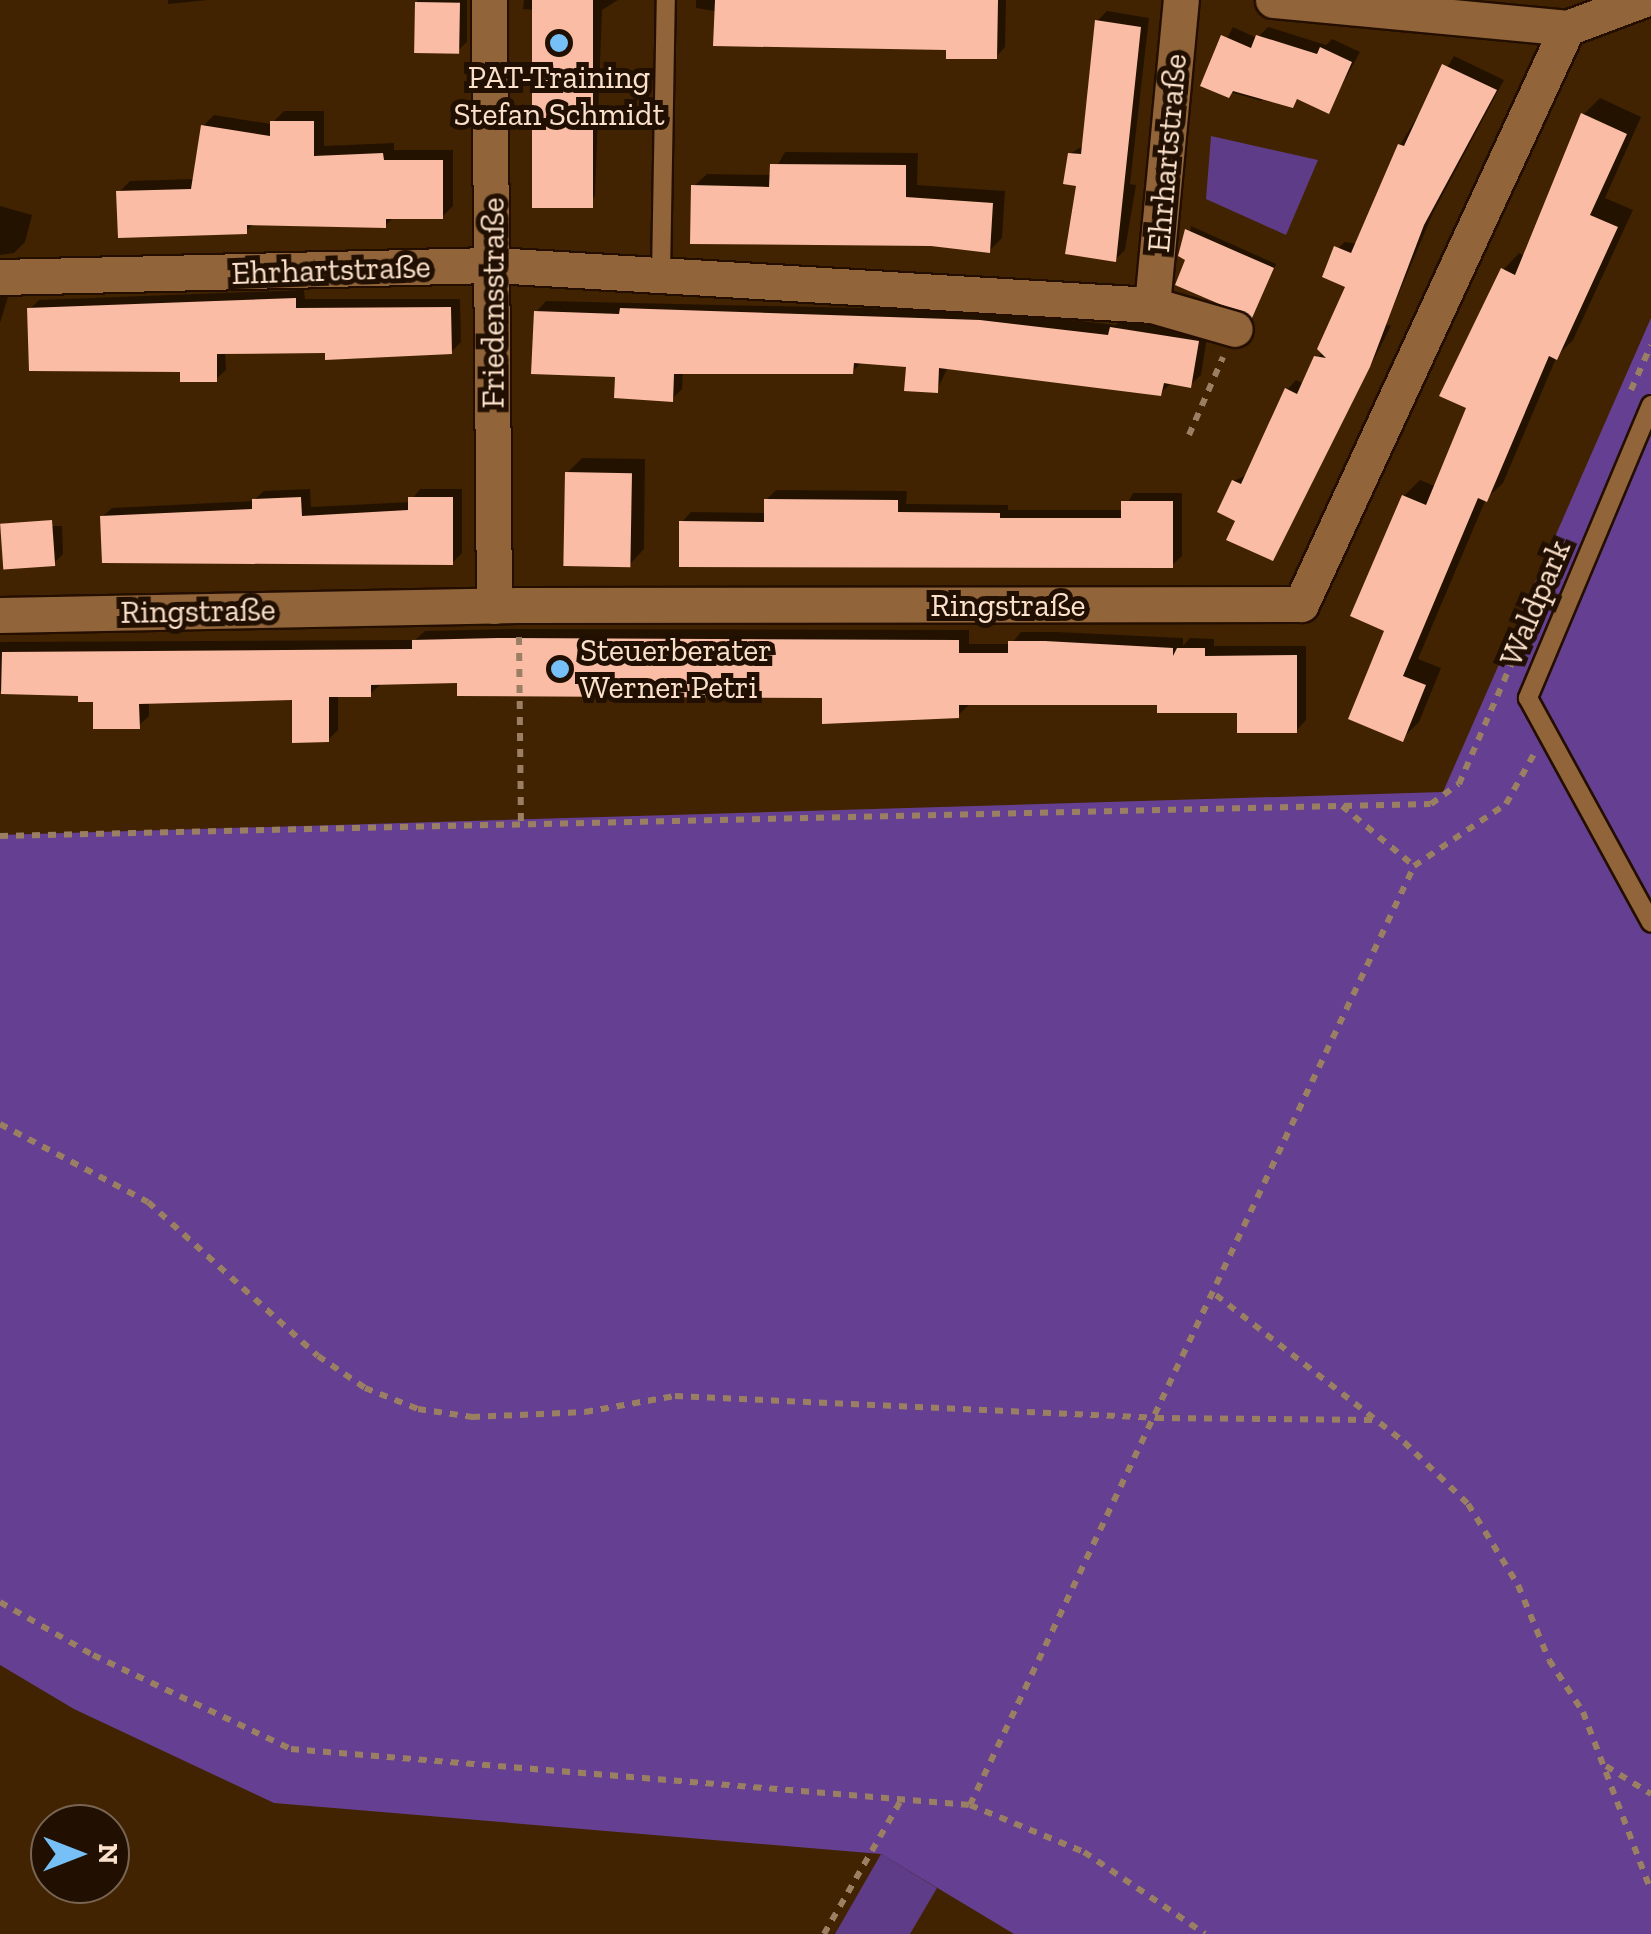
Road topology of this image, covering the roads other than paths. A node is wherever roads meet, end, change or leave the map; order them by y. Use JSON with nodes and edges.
{"nodes":[{"id":1,"x":489,"y":0,"type":"edge"},
{"id":2,"x":666,"y":0,"type":"edge"},
{"id":3,"x":1181,"y":0,"type":"edge"},
{"id":4,"x":1273,"y":0,"type":"edge"},
{"id":5,"x":1642,"y":0,"type":"edge"},
{"id":6,"x":1567,"y":28,"type":"junction"},
{"id":7,"x":494,"y":265,"type":"junction"},
{"id":8,"x":662,"y":274,"type":"junction"},
{"id":9,"x":0,"y":277,"type":"edge"},
{"id":10,"x":1152,"y":306,"type":"junction"},
{"id":11,"x":1235,"y":329,"type":"road end"},
{"id":12,"x":1651,"y":404,"type":"edge"},
{"id":13,"x":506,"y":606,"type":"junction"},
{"id":14,"x":0,"y":615,"type":"edge"},
{"id":15,"x":1651,"y":923,"type":"edge"}],
"edges":[{"from":1,"to":7,"type":"street","name":"Friedensstraße"},
{"from":2,"to":8,"type":"lane"},
{"from":3,"to":10,"type":"street","name":"Ehrhartstraße"},
{"from":4,"to":6,"type":"street"},
{"from":5,"to":6,"type":"street"},
{"from":6,"to":13,"type":"street","name":"Ringstraße"},
{"from":7,"to":8,"type":"street","name":"Ehrhartstraße"},
{"from":7,"to":9,"type":"street","name":"Ehrhartstraße"},
{"from":7,"to":13,"type":"street","name":"Friedensstraße"},
{"from":8,"to":10,"type":"street","name":"Ehrhartstraße"},
{"from":10,"to":11,"type":"street","name":"Ehrhartstraße"},
{"from":12,"to":15,"type":"lane","name":"Waldpark"},
{"from":13,"to":14,"type":"street","name":"Ringstraße"}]}
